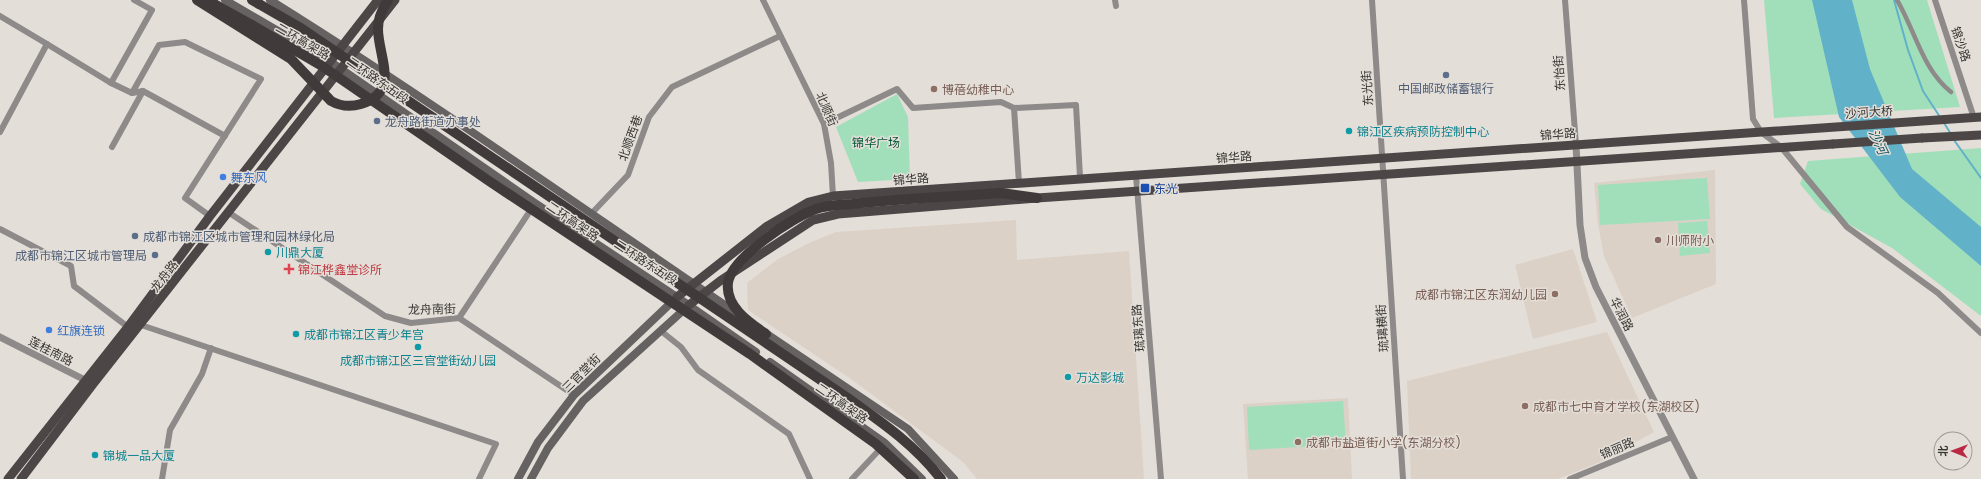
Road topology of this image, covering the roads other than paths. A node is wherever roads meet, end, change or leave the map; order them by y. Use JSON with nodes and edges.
{"nodes":[{"id":1,"x":134,"y":0,"type":"edge"},
{"id":2,"x":196,"y":0,"type":"edge"},
{"id":3,"x":207,"y":0,"type":"edge"},
{"id":4,"x":225,"y":0,"type":"edge"},
{"id":5,"x":252,"y":0,"type":"edge"},
{"id":6,"x":270,"y":0,"type":"edge"},
{"id":7,"x":378,"y":0,"type":"edge"},
{"id":8,"x":388,"y":0,"type":"edge"},
{"id":9,"x":396,"y":0,"type":"edge"},
{"id":10,"x":763,"y":0,"type":"edge"},
{"id":11,"x":1372,"y":0,"type":"edge"},
{"id":12,"x":1565,"y":0,"type":"edge"},
{"id":13,"x":1744,"y":0,"type":"edge"},
{"id":14,"x":1897,"y":0,"type":"edge"},
{"id":15,"x":1935,"y":0,"type":"edge"},
{"id":16,"x":0,"y":16,"type":"edge"},
{"id":17,"x":780,"y":36,"type":"junction"},
{"id":18,"x":47,"y":44,"type":"junction"},
{"id":19,"x":344,"y":46,"type":"junction"},
{"id":20,"x":353,"y":53,"type":"junction"},
{"id":21,"x":331,"y":62,"type":"junction"},
{"id":22,"x":342,"y":69,"type":"junction"},
{"id":23,"x":110,"y":82,"type":"junction"},
{"id":24,"x":143,"y":91,"type":"junction"},
{"id":25,"x":1951,"y":92,"type":"dead end"},
{"id":26,"x":132,"y":93,"type":"junction"},
{"id":27,"x":1014,"y":108,"type":"junction"},
{"id":28,"x":1978,"y":117,"type":"edge"},
{"id":29,"x":824,"y":124,"type":"junction"},
{"id":30,"x":1824,"y":127,"type":"joint"},
{"id":31,"x":0,"y":132,"type":"edge"},
{"id":32,"x":1761,"y":132,"type":"junction"},
{"id":33,"x":1981,"y":135,"type":"edge"},
{"id":34,"x":225,"y":136,"type":"junction"},
{"id":35,"x":1576,"y":145,"type":"junction"},
{"id":36,"x":112,"y":147,"type":"dead end"},
{"id":37,"x":1781,"y":147,"type":"junction"},
{"id":38,"x":1382,"y":159,"type":"junction"},
{"id":39,"x":1577,"y":162,"type":"junction"},
{"id":40,"x":1384,"y":175,"type":"junction"},
{"id":41,"x":1080,"y":176,"type":"dead end"},
{"id":42,"x":1136,"y":176,"type":"junction"},
{"id":43,"x":1019,"y":183,"type":"junction"},
{"id":44,"x":1138,"y":192,"type":"junction"},
{"id":45,"x":833,"y":196,"type":"junction"},
{"id":46,"x":1037,"y":198,"type":"junction"},
{"id":47,"x":535,"y":203,"type":"junction"},
{"id":48,"x":228,"y":212,"type":"junction"},
{"id":49,"x":592,"y":213,"type":"junction"},
{"id":50,"x":210,"y":216,"type":"junction"},
{"id":51,"x":0,"y":229,"type":"edge"},
{"id":52,"x":694,"y":284,"type":"junction"},
{"id":53,"x":707,"y":293,"type":"junction"},
{"id":54,"x":677,"y":297,"type":"junction"},
{"id":55,"x":689,"y":305,"type":"junction"},
{"id":56,"x":459,"y":318,"type":"junction"},
{"id":57,"x":141,"y":325,"type":"junction"},
{"id":58,"x":128,"y":327,"type":"junction"},
{"id":59,"x":661,"y":331,"type":"junction"},
{"id":60,"x":1981,"y":333,"type":"edge"},
{"id":61,"x":0,"y":337,"type":"edge"},
{"id":62,"x":211,"y":348,"type":"junction"},
{"id":63,"x":89,"y":382,"type":"junction"},
{"id":64,"x":574,"y":395,"type":"junction"},
{"id":65,"x":849,"y":399,"type":"junction"},
{"id":66,"x":1672,"y":437,"type":"junction"},
{"id":67,"x":885,"y":443,"type":"junction"},
{"id":68,"x":8,"y":479,"type":"edge"},
{"id":69,"x":21,"y":479,"type":"edge"},
{"id":70,"x":162,"y":479,"type":"edge"},
{"id":71,"x":479,"y":479,"type":"edge"},
{"id":72,"x":518,"y":479,"type":"edge"},
{"id":73,"x":531,"y":479,"type":"edge"},
{"id":74,"x":810,"y":479,"type":"edge"},
{"id":75,"x":852,"y":479,"type":"edge"},
{"id":76,"x":914,"y":479,"type":"edge"},
{"id":77,"x":922,"y":479,"type":"edge"},
{"id":78,"x":941,"y":479,"type":"edge"},
{"id":79,"x":954,"y":479,"type":"edge"},
{"id":80,"x":1161,"y":479,"type":"edge"},
{"id":81,"x":1403,"y":479,"type":"edge"},
{"id":82,"x":1570,"y":479,"type":"edge"},
{"id":83,"x":1694,"y":479,"type":"edge"}],
"edges":[{"from":1,"to":23,"type":"street"},
{"from":2,"to":8,"type":"highway","bridge":true},
{"from":3,"to":76,"type":"highway","name":"二环高架路","bridge":true},
{"from":4,"to":21,"type":"main road","name":"二环路东五段"},
{"from":5,"to":65,"type":"highway","name":"二环高架路","bridge":true},
{"from":6,"to":19,"type":"main road","name":"二环路东五段"},
{"from":7,"to":19,"type":"main road"},
{"from":9,"to":20,"type":"main road","name":"龙舟路"},
{"from":10,"to":17,"type":"street","name":"北顺街"},
{"from":11,"to":38,"type":"street","name":"东光街"},
{"from":12,"to":35,"type":"street","name":"东怡街"},
{"from":13,"to":32,"type":"street"},
{"from":14,"to":25,"type":"street"},
{"from":15,"to":28,"type":"street","name":"锦沙路"},
{"from":16,"to":18,"type":"street"},
{"from":17,"to":29,"type":"street","name":"北顺街"},
{"from":17,"to":49,"type":"street","name":"北顺西巷"},
{"from":18,"to":23,"type":"street"},
{"from":18,"to":31,"type":"street"},
{"from":19,"to":20,"type":"main road","name":"二环路东五段"},
{"from":19,"to":21,"type":"main road"},
{"from":20,"to":22,"type":"main road","name":"龙舟路"},
{"from":20,"to":49,"type":"main road","name":"二环路东五段"},
{"from":21,"to":22,"type":"main road","name":"二环路东五段"},
{"from":21,"to":50,"type":"main road"},
{"from":22,"to":47,"type":"main road","name":"二环路东五段"},
{"from":22,"to":48,"type":"main road","name":"龙舟路"},
{"from":23,"to":26,"type":"street"},
{"from":24,"to":26,"type":"street"},
{"from":24,"to":34,"type":"street"},
{"from":24,"to":36,"type":"street"},
{"from":26,"to":34,"type":"street"},
{"from":27,"to":29,"type":"street"},
{"from":27,"to":41,"type":"street"},
{"from":27,"to":43,"type":"street"},
{"from":28,"to":30,"type":"main road","name":"沙河大桥"},
{"from":29,"to":45,"type":"street","name":"北顺街"},
{"from":30,"to":32,"type":"main road","name":"锦华路"},
{"from":32,"to":35,"type":"main road","name":"锦华路"},
{"from":32,"to":37,"type":"street"},
{"from":33,"to":37,"type":"main road","bridge":true},
{"from":34,"to":50,"type":"street"},
{"from":35,"to":38,"type":"main road","name":"锦华路"},
{"from":35,"to":39,"type":"street","name":"华润路"},
{"from":37,"to":39,"type":"main road"},
{"from":37,"to":60,"type":"street"},
{"from":38,"to":40,"type":"street","name":"东光街"},
{"from":38,"to":42,"type":"main road","name":"锦华路"},
{"from":39,"to":40,"type":"main road"},
{"from":39,"to":66,"type":"street","name":"华润路"},
{"from":40,"to":44,"type":"main road"},
{"from":40,"to":81,"type":"street","name":"琉璃横街"},
{"from":42,"to":43,"type":"main road","name":"锦华路"},
{"from":42,"to":44,"type":"street","name":"琉璃东路"},
{"from":43,"to":45,"type":"main road","name":"锦华路"},
{"from":44,"to":46,"type":"main road"},
{"from":44,"to":80,"type":"street","name":"琉璃东路"},
{"from":45,"to":52,"type":"main road","name":"锦华路"},
{"from":46,"to":53,"type":"main road"},
{"from":46,"to":65,"type":"highway","bridge":true},
{"from":47,"to":54,"type":"main road","name":"二环路东五段"},
{"from":47,"to":56,"type":"street"},
{"from":48,"to":56,"type":"street","name":"龙舟南街"},
{"from":48,"to":57,"type":"main road","name":"龙舟路"},
{"from":49,"to":52,"type":"main road","name":"二环路东五段"},
{"from":50,"to":58,"type":"main road"},
{"from":51,"to":58,"type":"street"},
{"from":52,"to":53,"type":"main road","name":"二环路东五段"},
{"from":52,"to":54,"type":"main road","name":"锦华路"},
{"from":53,"to":55,"type":"main road"},
{"from":53,"to":79,"type":"main road","name":"二环路东五段"},
{"from":54,"to":55,"type":"main road","name":"二环路东五段"},
{"from":54,"to":64,"type":"main road","name":"三官堂街"},
{"from":55,"to":59,"type":"main road","name":"三官堂街"},
{"from":55,"to":67,"type":"main road","name":"二环路东五段"},
{"from":56,"to":64,"type":"street","name":"龙舟南街"},
{"from":57,"to":62,"type":"street"},
{"from":57,"to":63,"type":"main road","name":"龙舟路"},
{"from":58,"to":63,"type":"main road"},
{"from":59,"to":73,"type":"main road","name":"三官堂街"},
{"from":59,"to":74,"type":"street"},
{"from":61,"to":63,"type":"street","name":"莲桂南路"},
{"from":62,"to":70,"type":"street"},
{"from":62,"to":71,"type":"street"},
{"from":63,"to":68,"type":"main road"},
{"from":63,"to":69,"type":"main road","name":"龙舟路"},
{"from":64,"to":72,"type":"main road","name":"三官堂街"},
{"from":65,"to":78,"type":"highway","name":"二环高架路","bridge":true},
{"from":66,"to":82,"type":"street","name":"锦丽路"},
{"from":66,"to":83,"type":"street","name":"华润路"},
{"from":67,"to":75,"type":"street"},
{"from":67,"to":77,"type":"main road","name":"二环路东五段"}]}
